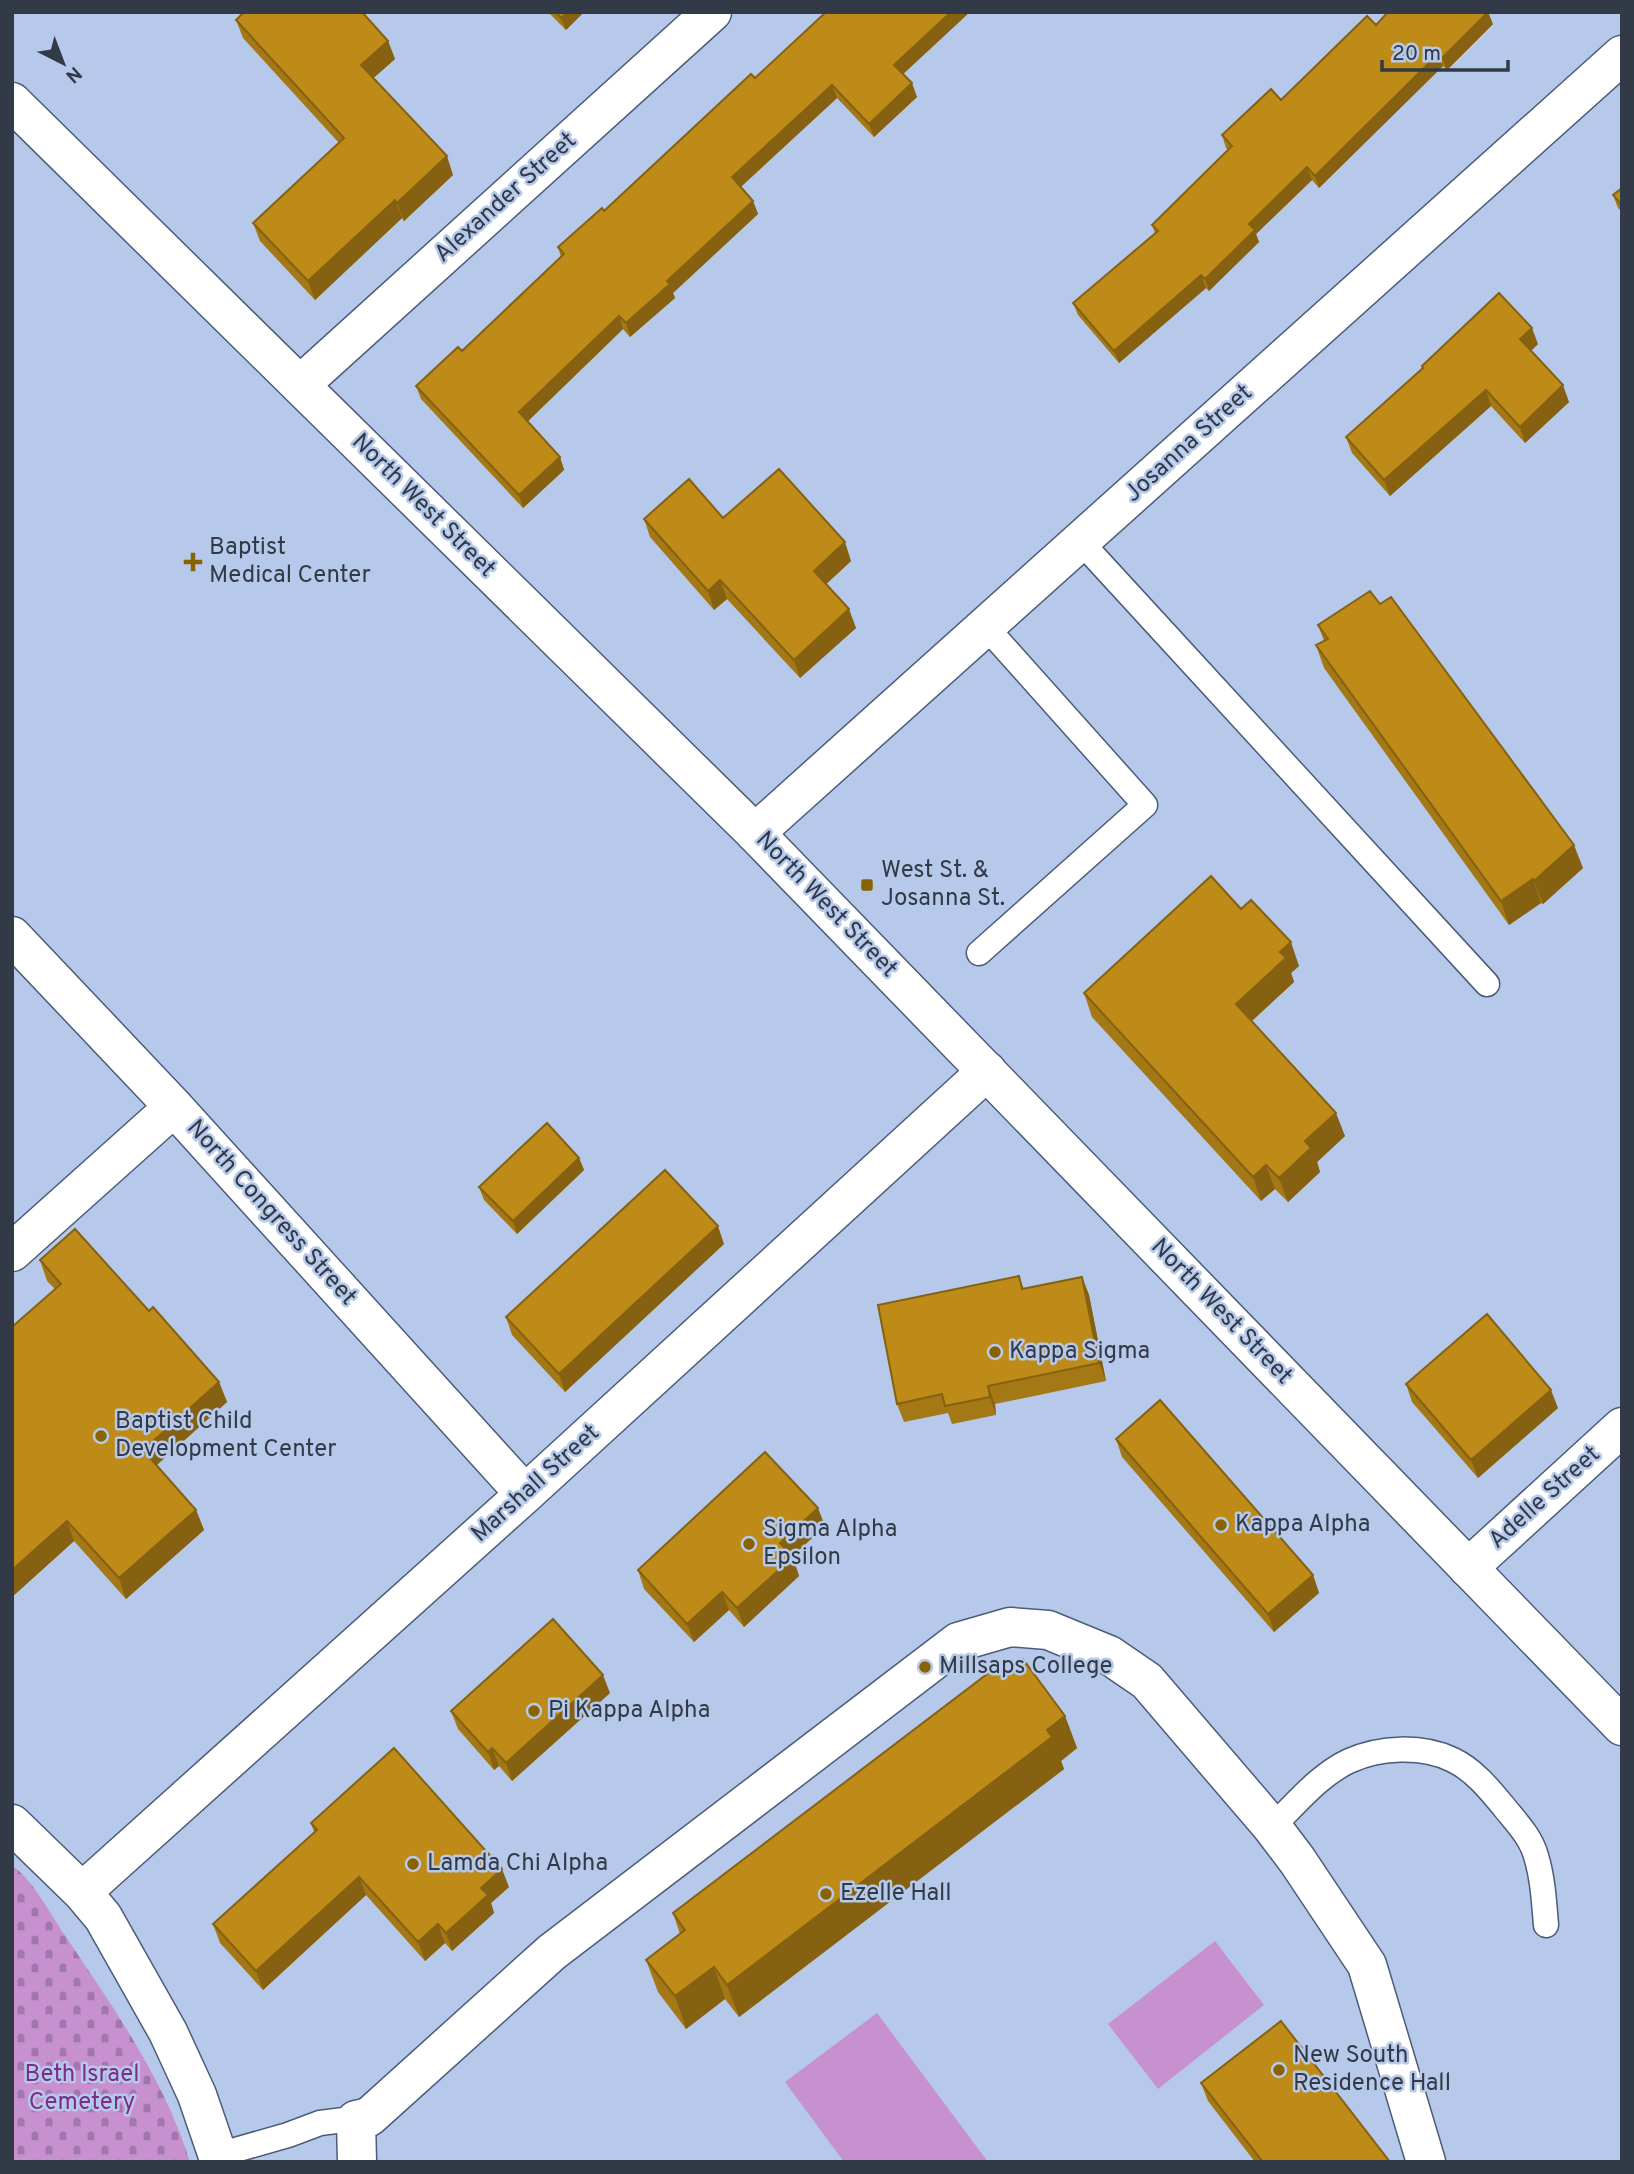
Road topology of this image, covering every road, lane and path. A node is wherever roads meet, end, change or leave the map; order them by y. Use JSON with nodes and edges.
{"nodes":[{"id":1,"x":712,"y":12,"type":"edge"},
{"id":2,"x":1622,"y":55,"type":"edge"},
{"id":3,"x":12,"y":102,"type":"edge"},
{"id":4,"x":300,"y":384,"type":"junction"},
{"id":5,"x":1081,"y":542,"type":"junction"},
{"id":6,"x":986,"y":627,"type":"junction"},
{"id":7,"x":755,"y":833,"type":"junction"},
{"id":8,"x":12,"y":936,"type":"edge"},
{"id":9,"x":979,"y":953,"type":"dead end"},
{"id":10,"x":1487,"y":984,"type":"dead end"},
{"id":11,"x":987,"y":1071,"type":"junction"},
{"id":12,"x":174,"y":1107,"type":"junction"},
{"id":13,"x":12,"y":1252,"type":"edge"},
{"id":14,"x":1622,"y":1427,"type":"edge"},
{"id":15,"x":525,"y":1494,"type":"junction"},
{"id":16,"x":1468,"y":1568,"type":"junction"},
{"id":17,"x":1622,"y":1726,"type":"edge"},
{"id":18,"x":13,"y":1824,"type":"edge"},
{"id":19,"x":1272,"y":1827,"type":"junction"},
{"id":20,"x":82,"y":1892,"type":"junction"},
{"id":21,"x":1546,"y":1925,"type":"dead end"},
{"id":22,"x":369,"y":2117,"type":"junction"},
{"id":23,"x":219,"y":2158,"type":"edge"},
{"id":24,"x":357,"y":2162,"type":"edge"},
{"id":25,"x":1426,"y":2162,"type":"edge"}],
"edges":[{"from":1,"to":4,"type":"street","name":"Alexander Street"},
{"from":2,"to":5,"type":"street","name":"Josanna Street"},
{"from":3,"to":4,"type":"street","name":"North West Street"},
{"from":4,"to":7,"type":"street","name":"North West Street"},
{"from":5,"to":6,"type":"street","name":"Josanna Street"},
{"from":5,"to":10,"type":"lane"},
{"from":6,"to":7,"type":"street","name":"Josanna Street"},
{"from":6,"to":9,"type":"lane"},
{"from":7,"to":11,"type":"street","name":"North West Street"},
{"from":8,"to":12,"type":"street","name":"North Congress Street"},
{"from":11,"to":15,"type":"street","name":"Marshall Street"},
{"from":11,"to":16,"type":"street","name":"North West Street"},
{"from":12,"to":13,"type":"street"},
{"from":12,"to":15,"type":"street","name":"North Congress Street"},
{"from":14,"to":16,"type":"street","name":"Adelle Street"},
{"from":15,"to":20,"type":"street","name":"Marshall Street"},
{"from":16,"to":17,"type":"street","name":"North West Street"},
{"from":18,"to":20,"type":"street"},
{"from":19,"to":21,"type":"lane"},
{"from":19,"to":22,"type":"street"},
{"from":19,"to":25,"type":"street"},
{"from":20,"to":23,"type":"street"},
{"from":22,"to":23,"type":"lane"},
{"from":22,"to":24,"type":"street"}]}
